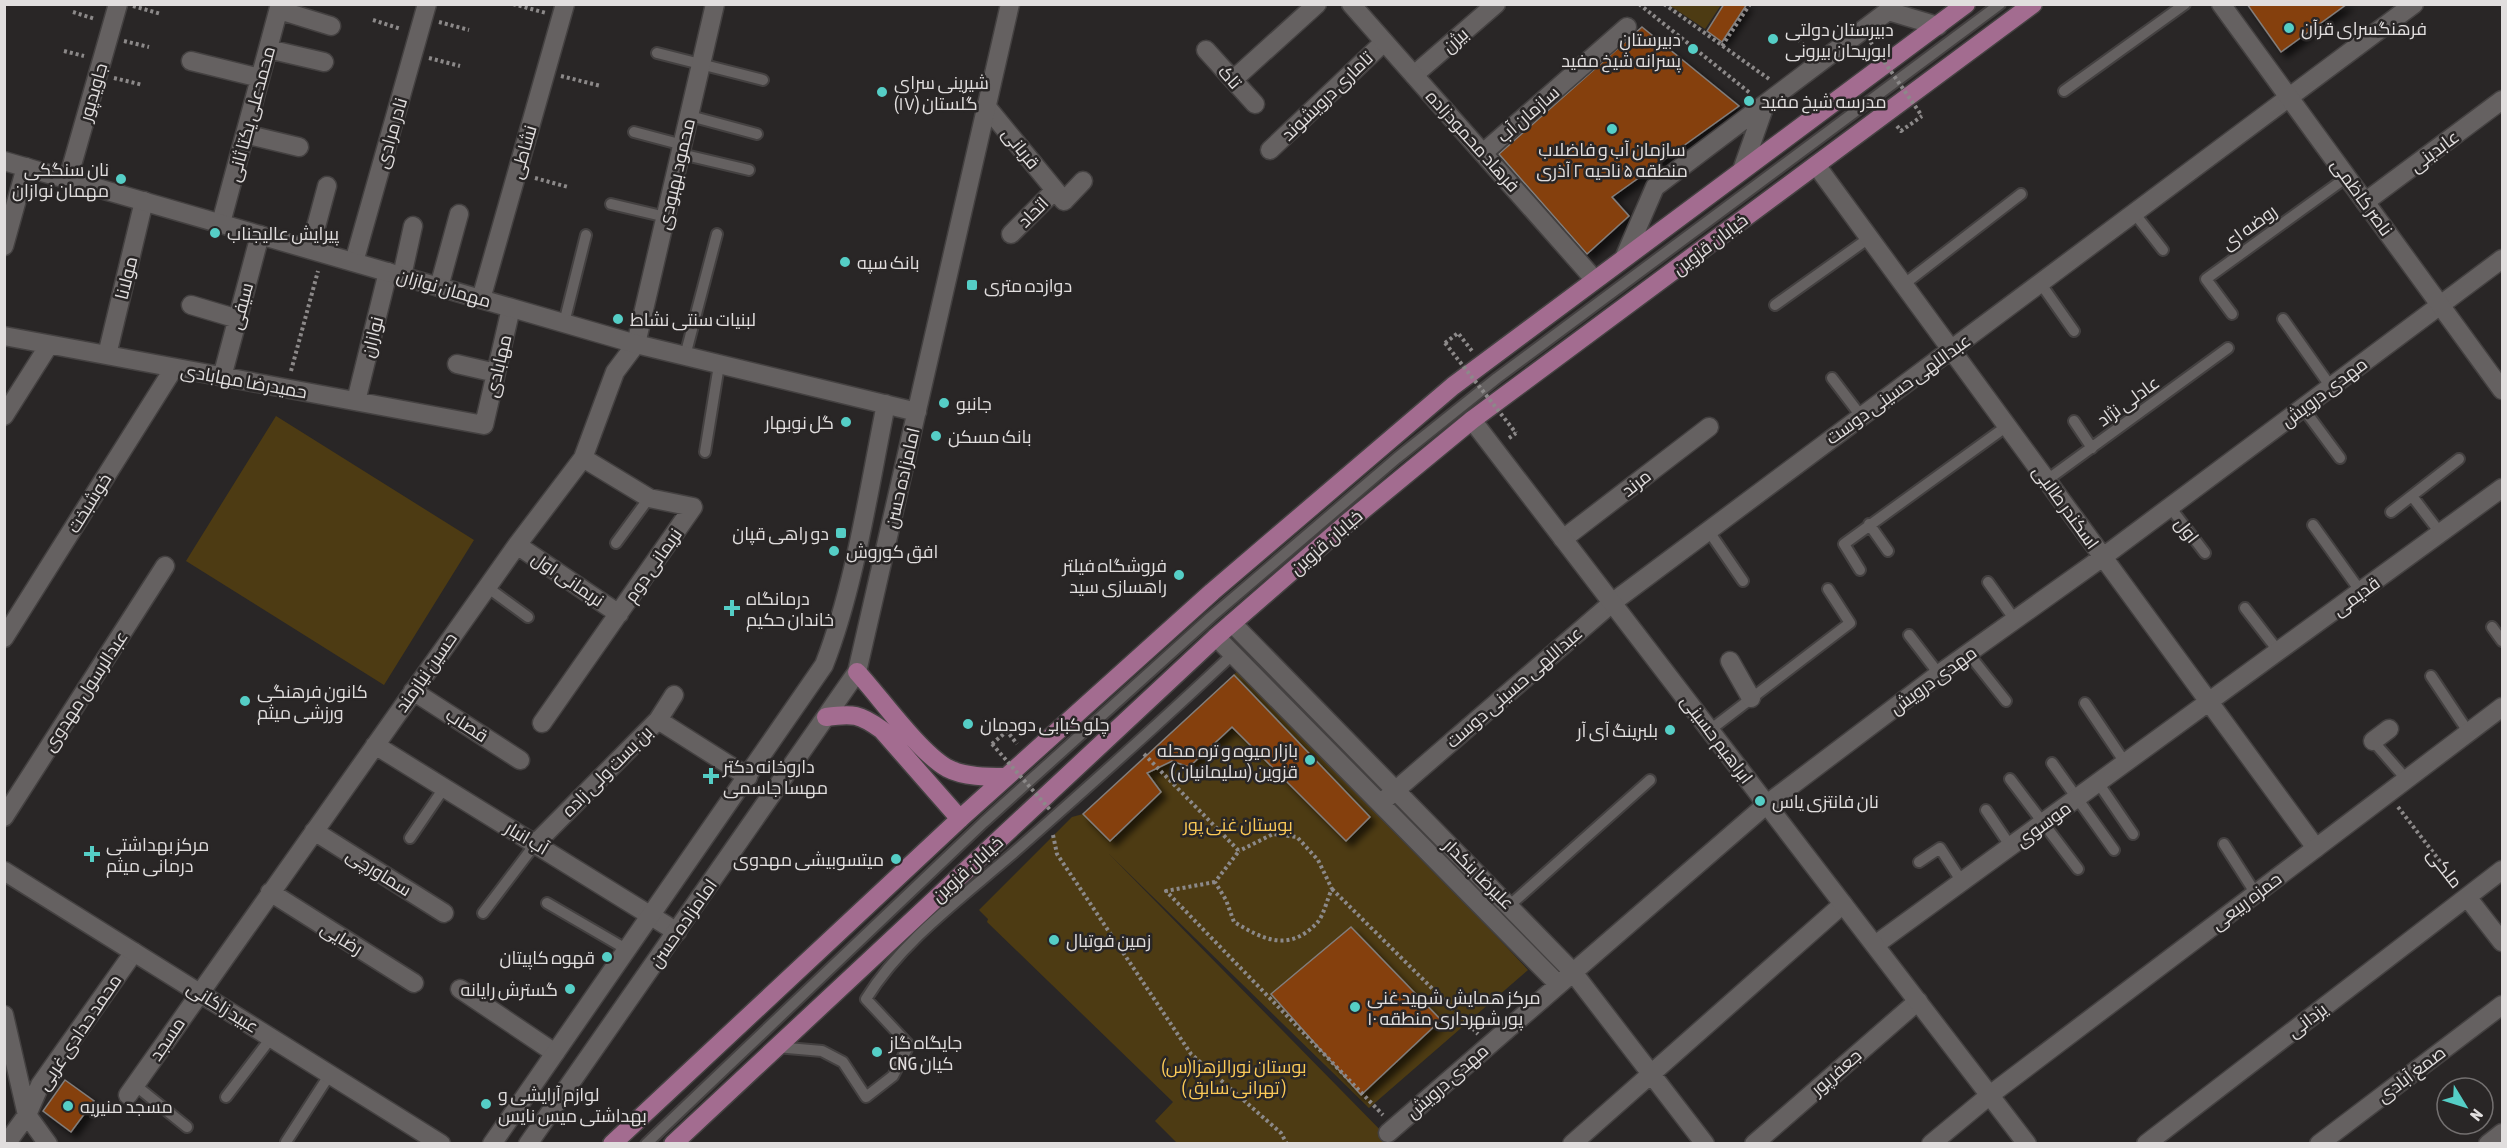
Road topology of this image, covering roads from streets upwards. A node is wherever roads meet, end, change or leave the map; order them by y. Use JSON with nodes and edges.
{"nodes":[{"id":1,"x":118,"y":4,"type":"edge"},
{"id":2,"x":716,"y":4,"type":"edge"},
{"id":3,"x":1010,"y":4,"type":"edge"},
{"id":4,"x":1317,"y":4,"type":"edge"},
{"id":5,"x":1351,"y":4,"type":"edge"},
{"id":6,"x":1496,"y":4,"type":"edge"},
{"id":7,"x":1966,"y":4,"type":"edge"},
{"id":8,"x":2033,"y":4,"type":"edge"},
{"id":9,"x":2221,"y":4,"type":"edge"},
{"id":10,"x":2414,"y":4,"type":"edge"},
{"id":11,"x":279,"y":7,"type":"edge"},
{"id":12,"x":563,"y":11,"type":"edge"},
{"id":13,"x":423,"y":19,"type":"edge"},
{"id":14,"x":332,"y":26,"type":"dead end"},
{"id":15,"x":1938,"y":26,"type":"junction"},
{"id":16,"x":1627,"y":27,"type":"dead end"},
{"id":17,"x":1384,"y":42,"type":"junction"},
{"id":18,"x":268,"y":49,"type":"junction"},
{"id":19,"x":1206,"y":50,"type":"dead end"},
{"id":20,"x":191,"y":60,"type":"dead end"},
{"id":21,"x":324,"y":62,"type":"dead end"},
{"id":22,"x":1414,"y":75,"type":"junction"},
{"id":23,"x":260,"y":78,"type":"junction"},
{"id":24,"x":1233,"y":80,"type":"junction"},
{"id":25,"x":2289,"y":98,"type":"junction"},
{"id":26,"x":2502,"y":100,"type":"edge"},
{"id":27,"x":1255,"y":104,"type":"dead end"},
{"id":28,"x":1765,"y":105,"type":"junction"},
{"id":29,"x":986,"y":106,"type":"junction"},
{"id":30,"x":245,"y":134,"type":"junction"},
{"id":31,"x":299,"y":147,"type":"dead end"},
{"id":32,"x":1270,"y":150,"type":"dead end"},
{"id":33,"x":1484,"y":153,"type":"junction"},
{"id":34,"x":4,"y":160,"type":"edge"},
{"id":35,"x":1816,"y":165,"type":"junction"},
{"id":36,"x":26,"y":167,"type":"junction"},
{"id":37,"x":1742,"y":171,"type":"junction"},
{"id":38,"x":68,"y":179,"type":"junction"},
{"id":39,"x":1083,"y":181,"type":"dead end"},
{"id":40,"x":327,"y":186,"type":"dead end"},
{"id":41,"x":1055,"y":190,"type":"junction"},
{"id":42,"x":144,"y":201,"type":"junction"},
{"id":43,"x":2365,"y":202,"type":"junction"},
{"id":44,"x":459,"y":214,"type":"dead end"},
{"id":45,"x":221,"y":223,"type":"junction"},
{"id":46,"x":413,"y":226,"type":"dead end"},
{"id":47,"x":1011,"y":234,"type":"dead end"},
{"id":48,"x":260,"y":235,"type":"junction"},
{"id":49,"x":4,"y":246,"type":"edge"},
{"id":50,"x":316,"y":251,"type":"junction"},
{"id":51,"x":1625,"y":256,"type":"junction"},
{"id":52,"x":2502,"y":259,"type":"edge"},
{"id":53,"x":354,"y":262,"type":"junction"},
{"id":54,"x":395,"y":274,"type":"junction"},
{"id":55,"x":1594,"y":279,"type":"junction"},
{"id":56,"x":439,"y":287,"type":"junction"},
{"id":57,"x":481,"y":299,"type":"junction"},
{"id":58,"x":190,"y":305,"type":"dead end"},
{"id":59,"x":2441,"y":305,"type":"junction"},
{"id":60,"x":511,"y":308,"type":"junction"},
{"id":61,"x":238,"y":319,"type":"junction"},
{"id":62,"x":4,"y":336,"type":"edge"},
{"id":63,"x":636,"y":344,"type":"junction"},
{"id":64,"x":49,"y":345,"type":"junction"},
{"id":65,"x":1951,"y":350,"type":"junction"},
{"id":66,"x":107,"y":355,"type":"junction"},
{"id":67,"x":457,"y":364,"type":"dead end"},
{"id":68,"x":174,"y":368,"type":"junction"},
{"id":69,"x":496,"y":373,"type":"junction"},
{"id":70,"x":222,"y":377,"type":"junction"},
{"id":71,"x":2502,"y":390,"type":"edge"},
{"id":72,"x":356,"y":401,"type":"junction"},
{"id":73,"x":886,"y":404,"type":"junction"},
{"id":74,"x":917,"y":411,"type":"junction"},
{"id":75,"x":4,"y":416,"type":"edge"},
{"id":76,"x":1472,"y":420,"type":"junction"},
{"id":77,"x":484,"y":425,"type":"joint"},
{"id":78,"x":1709,"y":427,"type":"dead end"},
{"id":79,"x":583,"y":458,"type":"junction"},
{"id":80,"x":2502,"y":488,"type":"edge"},
{"id":81,"x":1563,"y":539,"type":"junction"},
{"id":82,"x":516,"y":546,"type":"junction"},
{"id":83,"x":2103,"y":557,"type":"junction"},
{"id":84,"x":165,"y":566,"type":"dead end"},
{"id":85,"x":1612,"y":602,"type":"junction"},
{"id":86,"x":619,"y":614,"type":"junction"},
{"id":87,"x":1232,"y":623,"type":"junction"},
{"id":88,"x":1216,"y":637,"type":"junction"},
{"id":89,"x":4,"y":638,"type":"edge"},
{"id":90,"x":1730,"y":661,"type":"dead end"},
{"id":91,"x":856,"y":672,"type":"junction"},
{"id":92,"x":413,"y":691,"type":"junction"},
{"id":93,"x":674,"y":695,"type":"dead end"},
{"id":94,"x":1751,"y":698,"type":"road end"},
{"id":95,"x":2210,"y":703,"type":"junction"},
{"id":96,"x":2502,"y":707,"type":"edge"},
{"id":97,"x":826,"y":717,"type":"junction"},
{"id":98,"x":658,"y":720,"type":"junction"},
{"id":99,"x":542,"y":723,"type":"dead end"},
{"id":100,"x":2389,"y":729,"type":"dead end"},
{"id":101,"x":2373,"y":741,"type":"road end"},
{"id":102,"x":375,"y":745,"type":"junction"},
{"id":103,"x":520,"y":760,"type":"dead end"},
{"id":104,"x":748,"y":777,"type":"junction"},
{"id":105,"x":1006,"y":777,"type":"junction"},
{"id":106,"x":1394,"y":789,"type":"junction"},
{"id":107,"x":1381,"y":803,"type":"junction"},
{"id":108,"x":1767,"y":804,"type":"junction"},
{"id":109,"x":4,"y":817,"type":"edge"},
{"id":110,"x":960,"y":819,"type":"junction"},
{"id":111,"x":314,"y":831,"type":"junction"},
{"id":112,"x":536,"y":843,"type":"junction"},
{"id":113,"x":2316,"y":848,"type":"junction"},
{"id":114,"x":2502,"y":870,"type":"edge"},
{"id":115,"x":4,"y":872,"type":"edge"},
{"id":116,"x":270,"y":892,"type":"junction"},
{"id":117,"x":2468,"y":897,"type":"junction"},
{"id":118,"x":1843,"y":904,"type":"junction"},
{"id":119,"x":444,"y":913,"type":"dead end"},
{"id":120,"x":650,"y":915,"type":"junction"},
{"id":121,"x":677,"y":932,"type":"junction"},
{"id":122,"x":2502,"y":942,"type":"edge"},
{"id":123,"x":1875,"y":945,"type":"junction"},
{"id":124,"x":134,"y":952,"type":"junction"},
{"id":125,"x":1572,"y":971,"type":"junction"},
{"id":126,"x":414,"y":983,"type":"dead end"},
{"id":127,"x":1558,"y":984,"type":"junction"},
{"id":128,"x":460,"y":989,"type":"dead end"},
{"id":129,"x":199,"y":993,"type":"junction"},
{"id":130,"x":1917,"y":1001,"type":"junction"},
{"id":131,"x":2502,"y":1005,"type":"edge"},
{"id":132,"x":4,"y":1015,"type":"edge"},
{"id":133,"x":555,"y":1053,"type":"junction"},
{"id":134,"x":1652,"y":1072,"type":"junction"},
{"id":135,"x":132,"y":1090,"type":"road end"},
{"id":136,"x":1990,"y":1095,"type":"junction"},
{"id":137,"x":27,"y":1115,"type":"junction"},
{"id":138,"x":1391,"y":1130,"type":"road end"},
{"id":139,"x":2502,"y":1133,"type":"edge"},
{"id":140,"x":6,"y":1143,"type":"edge"},
{"id":141,"x":48,"y":1143,"type":"edge"},
{"id":142,"x":441,"y":1143,"type":"edge"},
{"id":143,"x":492,"y":1143,"type":"edge"},
{"id":144,"x":528,"y":1143,"type":"edge"},
{"id":145,"x":612,"y":1143,"type":"edge"},
{"id":146,"x":673,"y":1143,"type":"edge"},
{"id":147,"x":1572,"y":1143,"type":"edge"},
{"id":148,"x":1705,"y":1143,"type":"edge"},
{"id":149,"x":1754,"y":1143,"type":"edge"},
{"id":150,"x":1931,"y":1143,"type":"edge"},
{"id":151,"x":2027,"y":1143,"type":"edge"},
{"id":152,"x":2146,"y":1143,"type":"edge"},
{"id":153,"x":2319,"y":1143,"type":"edge"},
{"id":154,"x":2488,"y":1143,"type":"edge"}],
"edges":[{"from":1,"to":38,"type":"street","name":"جاویدپور"},
{"from":2,"to":63,"type":"street","name":"محمود بهبودی"},
{"from":3,"to":29,"type":"street","name":"امامزاده حسن"},
{"from":4,"to":24,"type":"street"},
{"from":5,"to":17,"type":"street","name":"فرهاد محمودزاده"},
{"from":6,"to":22,"type":"street","name":"بیژن"},
{"from":7,"to":15,"type":"main road","name":"خیابان قزوین"},
{"from":8,"to":35,"type":"main road","name":"خیابان قزوین"},
{"from":9,"to":25,"type":"street","name":"ناصر کاظمی"},
{"from":10,"to":25,"type":"street","name":"عبداللهی حسینی دوست"},
{"from":11,"to":14,"type":"street"},
{"from":11,"to":18,"type":"street","name":"محمدعلی یکتا ثانی"},
{"from":12,"to":57,"type":"street","name":"نشاطی"},
{"from":13,"to":53,"type":"street","name":"نادر مرادی"},
{"from":15,"to":28,"type":"street"},
{"from":15,"to":37,"type":"main road","name":"خیابان قزوین"},
{"from":16,"to":33,"type":"street","name":"سازمان آب"},
{"from":17,"to":22,"type":"street","name":"فرهاد محمودزاده"},
{"from":17,"to":32,"type":"street","name":"تاماری درویشوند"},
{"from":18,"to":21,"type":"street"},
{"from":18,"to":23,"type":"street","name":"محمدعلی یکتا ثانی"},
{"from":19,"to":24,"type":"street","name":"تاک"},
{"from":20,"to":23,"type":"street"},
{"from":22,"to":33,"type":"street","name":"فرهاد محمودزاده"},
{"from":23,"to":30,"type":"street","name":"محمدعلی یکتا ثانی"},
{"from":24,"to":27,"type":"street","name":"تاک"},
{"from":25,"to":43,"type":"street","name":"ناصر کاظمی"},
{"from":25,"to":65,"type":"street","name":"عبداللهی حسینی دوست"},
{"from":26,"to":43,"type":"street","name":"عابدینی"},
{"from":28,"to":37,"type":"street"},
{"from":28,"to":51,"type":"street"},
{"from":29,"to":41,"type":"street","name":"قربانی"},
{"from":29,"to":74,"type":"street","name":"امامزاده حسن"},
{"from":30,"to":31,"type":"street"},
{"from":30,"to":45,"type":"street","name":"محمدعلی یکتا ثانی"},
{"from":33,"to":55,"type":"street","name":"فرهاد محمودزاده"},
{"from":34,"to":36,"type":"street","name":"مهمان نوازان"},
{"from":35,"to":65,"type":"street","name":"اسکندر طالبی"},
{"from":35,"to":76,"type":"main road","name":"خیابان قزوین"},
{"from":36,"to":38,"type":"street","name":"مهمان نوازان"},
{"from":36,"to":49,"type":"street"},
{"from":37,"to":51,"type":"main road","name":"خیابان قزوین"},
{"from":38,"to":42,"type":"street","name":"مهمان نوازان"},
{"from":39,"to":41,"type":"street"},
{"from":40,"to":50,"type":"street"},
{"from":41,"to":47,"type":"street","name":"اتحاد"},
{"from":42,"to":45,"type":"street","name":"مهمان نوازان"},
{"from":42,"to":66,"type":"street","name":"مولانا"},
{"from":43,"to":59,"type":"street","name":"ناصر کاظمی"},
{"from":44,"to":56,"type":"street"},
{"from":45,"to":48,"type":"street","name":"مهمان نوازان"},
{"from":46,"to":54,"type":"street","name":"نوازان"},
{"from":48,"to":50,"type":"street","name":"مهمان نوازان"},
{"from":48,"to":61,"type":"street","name":"سیفی"},
{"from":50,"to":53,"type":"street","name":"مهمان نوازان"},
{"from":51,"to":55,"type":"main road","name":"خیابان قزوین"},
{"from":52,"to":59,"type":"street","name":"مهدی درویش"},
{"from":53,"to":54,"type":"street","name":"مهمان نوازان"},
{"from":54,"to":56,"type":"street","name":"مهمان نوازان"},
{"from":54,"to":72,"type":"street","name":"نوازان"},
{"from":55,"to":105,"type":"main road","name":"خیابان قزوین"},
{"from":56,"to":57,"type":"street","name":"مهمان نوازان"},
{"from":57,"to":60,"type":"street","name":"مهمان نوازان"},
{"from":58,"to":61,"type":"street"},
{"from":59,"to":71,"type":"street","name":"ناصر کاظمی"},
{"from":59,"to":83,"type":"street","name":"مهدی درویش"},
{"from":60,"to":63,"type":"street","name":"مهمان نوازان"},
{"from":60,"to":69,"type":"street","name":"مهابادی"},
{"from":61,"to":70,"type":"street","name":"سیفی"},
{"from":62,"to":64,"type":"street","name":"حمیدرضا مهابادی"},
{"from":63,"to":73,"type":"street","name":"مهمان نوازان"},
{"from":63,"to":79,"type":"street","name":"حسین نیازمند"},
{"from":64,"to":66,"type":"street","name":"حمیدرضا مهابادی"},
{"from":64,"to":75,"type":"street"},
{"from":65,"to":83,"type":"street","name":"اسکندر طالبی"},
{"from":65,"to":85,"type":"street","name":"عبداللهی حسینی دوست"},
{"from":66,"to":68,"type":"street","name":"حمیدرضا مهابادی"},
{"from":67,"to":69,"type":"street"},
{"from":68,"to":70,"type":"street","name":"حمیدرضا مهابادی"},
{"from":68,"to":89,"type":"street","name":"خوشبخت"},
{"from":69,"to":77,"type":"street","name":"مهابادی"},
{"from":70,"to":72,"type":"street","name":"حمیدرضا مهابادی"},
{"from":72,"to":77,"type":"street","name":"حمیدرضا مهابادی"},
{"from":73,"to":74,"type":"street","name":"مهمان نوازان"},
{"from":73,"to":104,"type":"street","name":"امامزاده حسن"},
{"from":74,"to":91,"type":"street","name":"امامزاده حسن"},
{"from":76,"to":81,"type":"street","name":"ابراهیم حسینی"},
{"from":76,"to":87,"type":"main road","name":"خیابان قزوین"},
{"from":78,"to":81,"type":"street","name":"مرند"},
{"from":79,"to":82,"type":"street","name":"حسین نیازمند"},
{"from":79,"to":86,"type":"street","name":"نریمانی دوم"},
{"from":80,"to":95,"type":"street","name":"قدیمی"},
{"from":81,"to":85,"type":"street","name":"ابراهیم حسینی"},
{"from":82,"to":86,"type":"street","name":"نریمانی اول"},
{"from":82,"to":92,"type":"street","name":"حسین نیازمند"},
{"from":83,"to":95,"type":"street","name":"اسکندر طالبی"},
{"from":83,"to":108,"type":"street","name":"مهدی درویش"},
{"from":84,"to":109,"type":"street","name":"عبدالرسول مهدوی"},
{"from":85,"to":106,"type":"street","name":"عبداللهی حسینی دوست"},
{"from":85,"to":108,"type":"street","name":"ابراهیم حسینی"},
{"from":86,"to":99,"type":"street","name":"نریمانی دوم"},
{"from":87,"to":88,"type":"main road","name":"خیابان قزوین"},
{"from":87,"to":106,"type":"street","name":"علیرضا بنکدار"},
{"from":88,"to":107,"type":"street","name":"علیرضا بنکدار"},
{"from":88,"to":146,"type":"main road","name":"خیابان قزوین"},
{"from":90,"to":94,"type":"street"},
{"from":91,"to":97,"type":"street","name":"امامزاده حسن"},
{"from":91,"to":105,"type":"main road"},
{"from":92,"to":102,"type":"street","name":"حسین نیازمند"},
{"from":92,"to":103,"type":"street","name":"قصاب"},
{"from":93,"to":98,"type":"street","name":"بن بست ولی زاده"},
{"from":95,"to":113,"type":"street","name":"اسکندر طالبی"},
{"from":95,"to":123,"type":"street","name":"موسوی"},
{"from":96,"to":113,"type":"street","name":"حمزه ربیعی"},
{"from":97,"to":110,"type":"main road"},
{"from":97,"to":121,"type":"street","name":"امامزاده حسن"},
{"from":98,"to":104,"type":"street"},
{"from":98,"to":112,"type":"street","name":"بن بست ولی زاده"},
{"from":100,"to":101,"type":"street"},
{"from":102,"to":111,"type":"street","name":"حسین نیازمند"},
{"from":102,"to":112,"type":"street","name":"آب انبار"},
{"from":104,"to":120,"type":"street","name":"امامزاده حسن"},
{"from":105,"to":110,"type":"main road","name":"خیابان قزوین"},
{"from":106,"to":107,"type":"street","name":"عبداللهی حسینی دوست"},
{"from":106,"to":125,"type":"street","name":"علیرضا بنکدار"},
{"from":107,"to":127,"type":"street","name":"علیرضا بنکدار"},
{"from":108,"to":118,"type":"street","name":"ابراهیم حسینی"},
{"from":108,"to":125,"type":"street","name":"مهدی درویش"},
{"from":110,"to":145,"type":"main road","name":"خیابان قزوین"},
{"from":111,"to":116,"type":"street","name":"حسین نیازمند"},
{"from":111,"to":119,"type":"street","name":"سماورچی"},
{"from":112,"to":120,"type":"street","name":"آب انبار"},
{"from":113,"to":136,"type":"street","name":"حمزه ربیعی"},
{"from":114,"to":117,"type":"street","name":"یزدانی"},
{"from":115,"to":124,"type":"street","name":"عبید زاکانی"},
{"from":116,"to":126,"type":"street","name":"رضایی"},
{"from":116,"to":129,"type":"street","name":"حسین نیازمند"},
{"from":117,"to":122,"type":"street","name":"ملکی"},
{"from":117,"to":152,"type":"street","name":"یزدانی"},
{"from":118,"to":123,"type":"street","name":"ابراهیم حسینی"},
{"from":118,"to":134,"type":"street"},
{"from":120,"to":121,"type":"street","name":"آب انبار"},
{"from":120,"to":133,"type":"street","name":"امامزاده حسن"},
{"from":121,"to":144,"type":"street","name":"امامزاده حسن"},
{"from":123,"to":130,"type":"street","name":"ابراهیم حسینی"},
{"from":124,"to":129,"type":"street","name":"عبید زاکانی"},
{"from":124,"to":137,"type":"street","name":"محمد حدادی غربی"},
{"from":125,"to":127,"type":"street","name":"مهدی درویش"},
{"from":125,"to":134,"type":"street","name":"علیرضا بنکدار"},
{"from":127,"to":138,"type":"street","name":"مهدی درویش"},
{"from":128,"to":133,"type":"street"},
{"from":129,"to":135,"type":"street","name":"مسجد"},
{"from":129,"to":142,"type":"street","name":"عبید زاکانی"},
{"from":130,"to":136,"type":"street","name":"ابراهیم حسینی"},
{"from":130,"to":149,"type":"street","name":"جعفرپور"},
{"from":131,"to":153,"type":"street","name":"صمغ آبادی"},
{"from":132,"to":137,"type":"street"},
{"from":133,"to":143,"type":"street","name":"امامزاده حسن"},
{"from":134,"to":147,"type":"street"},
{"from":134,"to":148,"type":"street","name":"علیرضا بنکدار"},
{"from":136,"to":150,"type":"street","name":"حمزه ربیعی"},
{"from":136,"to":151,"type":"street","name":"ابراهیم حسینی"},
{"from":137,"to":140,"type":"street","name":"محمد حدادی غربی"},
{"from":137,"to":141,"type":"street"},
{"from":139,"to":154,"type":"street"}]}
